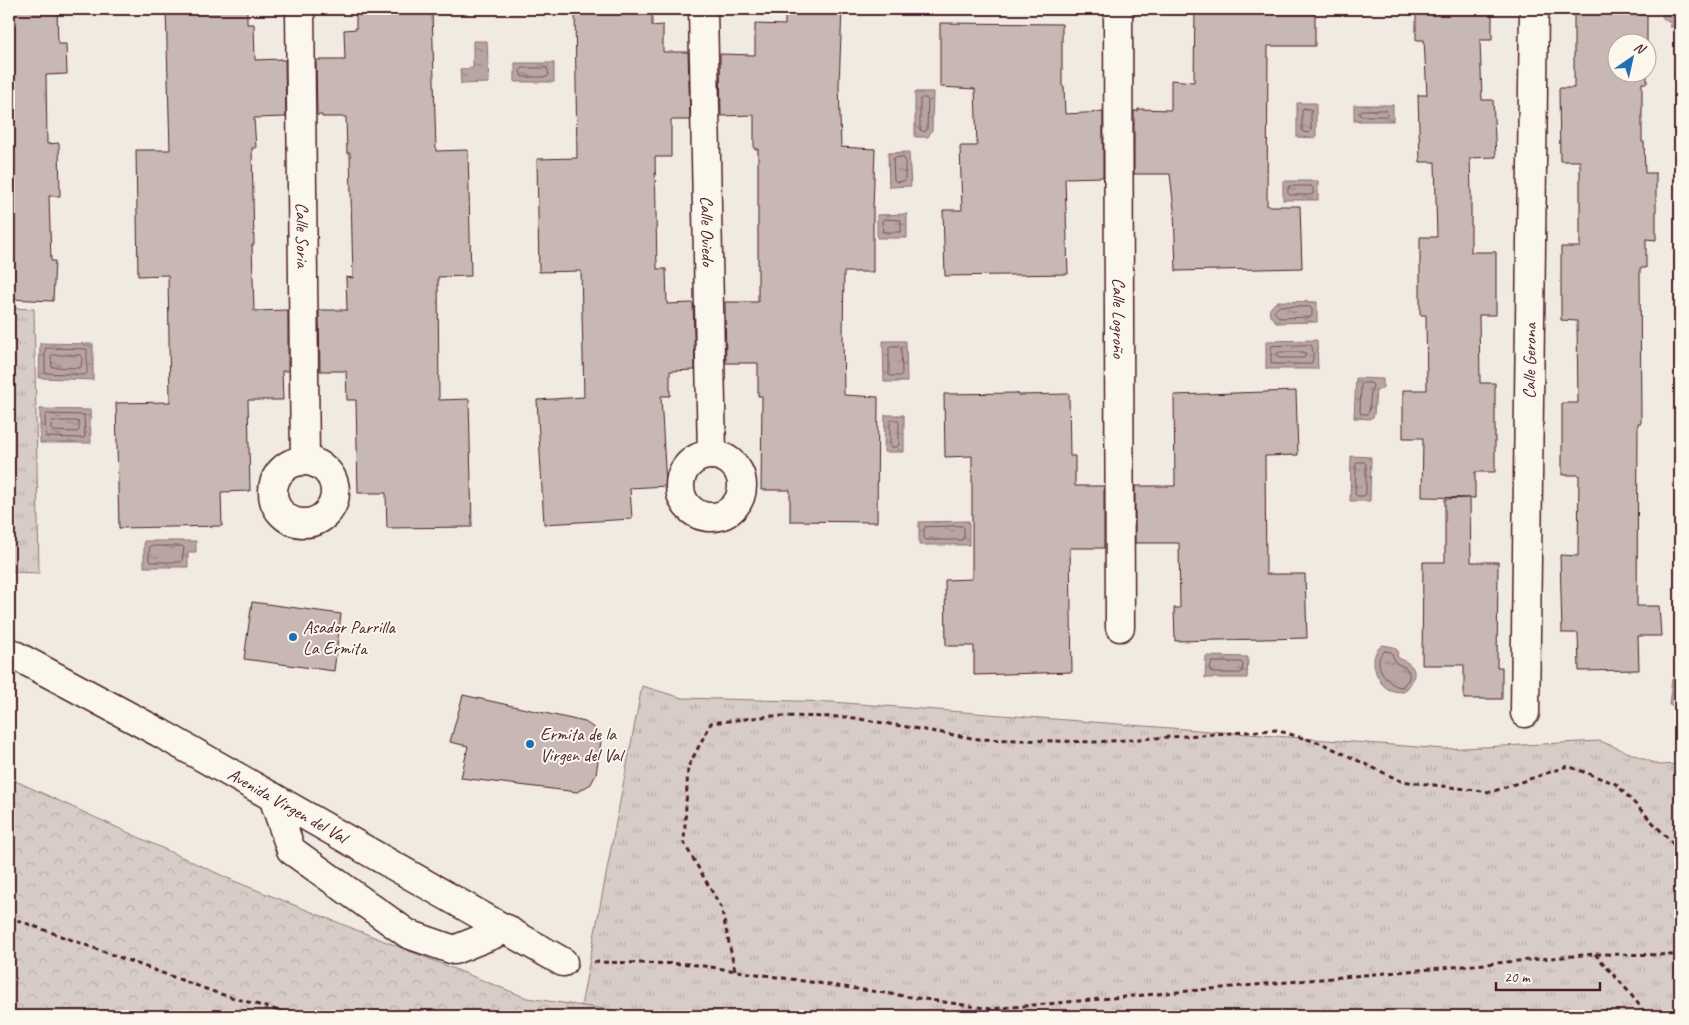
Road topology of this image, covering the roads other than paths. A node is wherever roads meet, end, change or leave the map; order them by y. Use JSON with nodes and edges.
{"nodes":[{"id":1,"x":300,"y":9,"type":"edge"},
{"id":2,"x":703,"y":9,"type":"edge"},
{"id":3,"x":1118,"y":9,"type":"edge"},
{"id":4,"x":1534,"y":9,"type":"edge"},
{"id":5,"x":712,"y":455,"type":"dead end"},
{"id":6,"x":304,"y":461,"type":"dead end"},
{"id":7,"x":1120,"y":627,"type":"dead end"},
{"id":8,"x":9,"y":652,"type":"edge"},
{"id":9,"x":1525,"y":713,"type":"dead end"},
{"id":10,"x":273,"y":797,"type":"junction"},
{"id":11,"x":507,"y":929,"type":"junction"},
{"id":12,"x":564,"y":962,"type":"road end"}],
"edges":[{"from":1,"to":6,"type":"street","name":"Calle Soria"},
{"from":2,"to":5,"type":"street","name":"Calle Oviedo"},
{"from":3,"to":7,"type":"street","name":"Calle Logroño"},
{"from":4,"to":9,"type":"street","name":"Calle Gerona"},
{"from":8,"to":10,"type":"street","name":"Avenida Virgen del Val"},
{"from":10,"to":11,"type":"street","name":"Avenida Virgen del Val"},
{"from":10,"to":11,"type":"street"},
{"from":11,"to":12,"type":"street","name":"Avenida Virgen del Val"}]}
